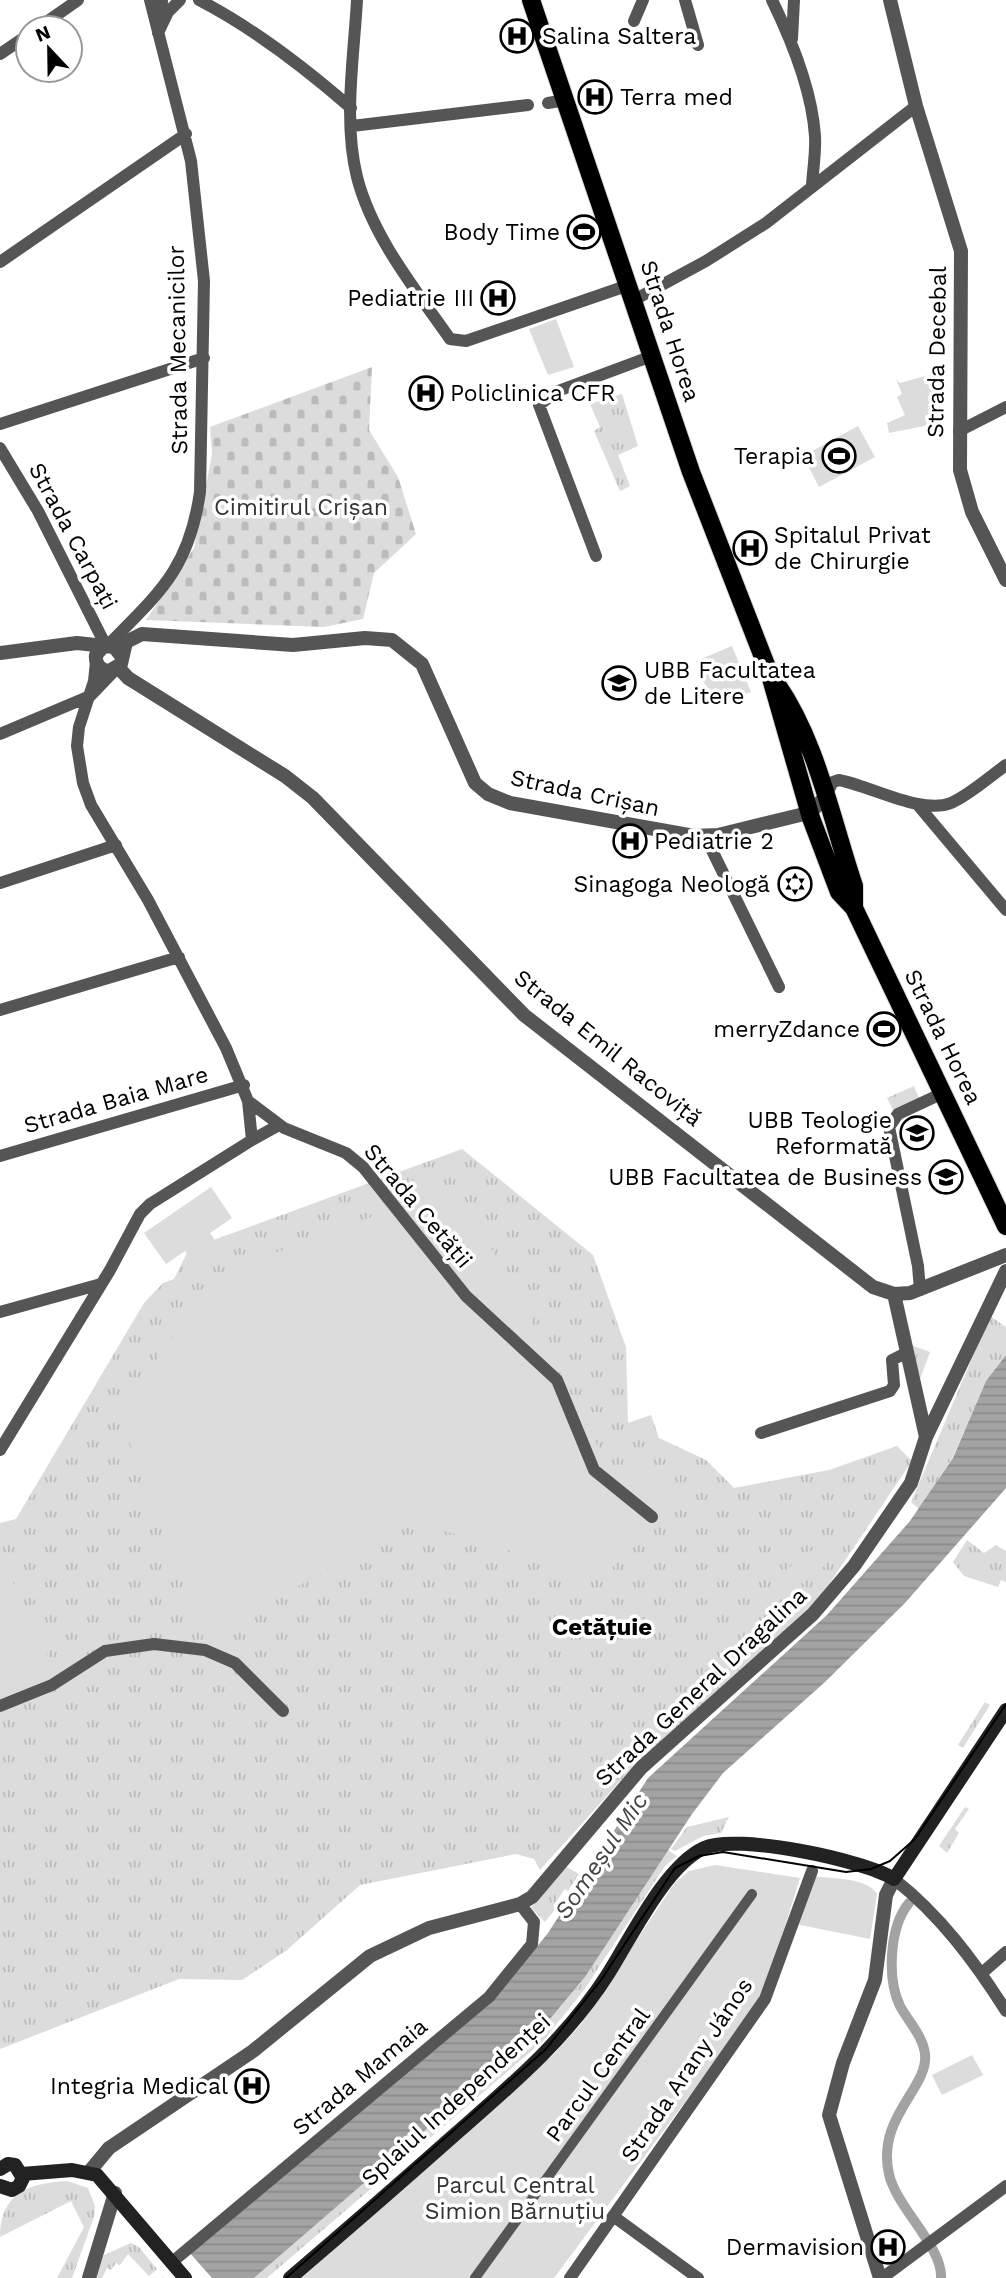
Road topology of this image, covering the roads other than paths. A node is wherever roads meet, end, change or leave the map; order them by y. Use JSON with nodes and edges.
{"nodes":[{"id":1,"x":78,"y":0,"type":"edge"},
{"id":2,"x":150,"y":0,"type":"edge"},
{"id":3,"x":162,"y":0,"type":"edge"},
{"id":4,"x":180,"y":0,"type":"edge"},
{"id":5,"x":200,"y":0,"type":"edge"},
{"id":6,"x":357,"y":0,"type":"edge"},
{"id":7,"x":531,"y":0,"type":"edge"},
{"id":8,"x":643,"y":0,"type":"edge"},
{"id":9,"x":685,"y":0,"type":"edge"},
{"id":10,"x":772,"y":0,"type":"edge"},
{"id":11,"x":794,"y":0,"type":"edge"},
{"id":12,"x":890,"y":0,"type":"edge"},
{"id":13,"x":58,"y":14,"type":"edge"},
{"id":14,"x":634,"y":21,"type":"dead end"},
{"id":15,"x":159,"y":28,"type":"junction"},
{"id":16,"x":698,"y":45,"type":"dead end"},
{"id":17,"x":792,"y":46,"type":"junction"},
{"id":18,"x":566,"y":100,"type":"junction"},
{"id":19,"x":548,"y":103,"type":"dead end"},
{"id":20,"x":528,"y":105,"type":"dead end"},
{"id":21,"x":916,"y":106,"type":"junction"},
{"id":22,"x":351,"y":108,"type":"junction"},
{"id":23,"x":352,"y":126,"type":"junction"},
{"id":24,"x":186,"y":134,"type":"junction"},
{"id":25,"x":812,"y":185,"type":"junction"},
{"id":26,"x":0,"y":262,"type":"edge"},
{"id":27,"x":631,"y":292,"type":"junction"},
{"id":28,"x":652,"y":356,"type":"junction"},
{"id":29,"x":204,"y":358,"type":"junction"},
{"id":30,"x":1006,"y":407,"type":"edge"},
{"id":31,"x":0,"y":424,"type":"edge"},
{"id":32,"x":959,"y":431,"type":"junction"},
{"id":33,"x":0,"y":448,"type":"edge"},
{"id":34,"x":596,"y":556,"type":"dead end"},
{"id":35,"x":1006,"y":580,"type":"edge"},
{"id":36,"x":141,"y":611,"type":"junction"},
{"id":37,"x":102,"y":652,"type":"junction"},
{"id":38,"x":0,"y":653,"type":"edge"},
{"id":39,"x":120,"y":659,"type":"junction"},
{"id":40,"x":770,"y":675,"type":"junction"},
{"id":41,"x":90,"y":696,"type":"junction"},
{"id":42,"x":0,"y":734,"type":"edge"},
{"id":43,"x":1006,"y":765,"type":"edge"},
{"id":44,"x":825,"y":797,"type":"junction"},
{"id":45,"x":917,"y":803,"type":"junction"},
{"id":46,"x":809,"y":812,"type":"junction"},
{"id":47,"x":705,"y":836,"type":"junction"},
{"id":48,"x":116,"y":845,"type":"junction"},
{"id":49,"x":0,"y":883,"type":"edge"},
{"id":50,"x":854,"y":908,"type":"junction"},
{"id":51,"x":1006,"y":910,"type":"edge"},
{"id":52,"x":179,"y":957,"type":"junction"},
{"id":53,"x":779,"y":987,"type":"dead end"},
{"id":54,"x":0,"y":1010,"type":"edge"},
{"id":55,"x":244,"y":1086,"type":"junction"},
{"id":56,"x":943,"y":1093,"type":"junction"},
{"id":57,"x":248,"y":1101,"type":"junction"},
{"id":58,"x":279,"y":1125,"type":"junction"},
{"id":59,"x":252,"y":1140,"type":"junction"},
{"id":60,"x":0,"y":1156,"type":"edge"},
{"id":61,"x":1006,"y":1226,"type":"edge"},
{"id":62,"x":1006,"y":1255,"type":"edge"},
{"id":63,"x":971,"y":1269,"type":"junction"},
{"id":64,"x":1006,"y":1270,"type":"edge"},
{"id":65,"x":101,"y":1284,"type":"junction"},
{"id":66,"x":920,"y":1290,"type":"junction"},
{"id":67,"x":894,"y":1294,"type":"junction"},
{"id":68,"x":994,"y":1294,"type":"junction"},
{"id":69,"x":0,"y":1312,"type":"edge"},
{"id":70,"x":906,"y":1353,"type":"junction"},
{"id":71,"x":761,"y":1433,"type":"dead end"},
{"id":72,"x":926,"y":1437,"type":"junction"},
{"id":73,"x":0,"y":1450,"type":"edge"},
{"id":74,"x":652,"y":1517,"type":"dead end"},
{"id":75,"x":0,"y":1706,"type":"edge"},
{"id":76,"x":1006,"y":1710,"type":"edge"},
{"id":77,"x":283,"y":1711,"type":"dead end"},
{"id":78,"x":812,"y":1871,"type":"dead end"},
{"id":79,"x":894,"y":1879,"type":"junction"},
{"id":80,"x":752,"y":1894,"type":"dead end"},
{"id":81,"x":520,"y":1904,"type":"junction"},
{"id":82,"x":1006,"y":1952,"type":"edge"},
{"id":83,"x":982,"y":1973,"type":"junction"},
{"id":84,"x":1006,"y":2011,"type":"edge"},
{"id":85,"x":1,"y":2167,"type":"edge"},
{"id":86,"x":89,"y":2172,"type":"junction"},
{"id":87,"x":22,"y":2174,"type":"junction"},
{"id":88,"x":1006,"y":2186,"type":"edge"},
{"id":89,"x":2,"y":2193,"type":"edge"},
{"id":90,"x":115,"y":2193,"type":"junction"},
{"id":91,"x":612,"y":2216,"type":"junction"},
{"id":92,"x":178,"y":2270,"type":"edge"},
{"id":93,"x":89,"y":2278,"type":"edge"},
{"id":94,"x":290,"y":2278,"type":"edge"},
{"id":95,"x":475,"y":2278,"type":"edge"},
{"id":96,"x":570,"y":2278,"type":"edge"},
{"id":97,"x":698,"y":2278,"type":"edge"},
{"id":98,"x":881,"y":2278,"type":"edge"}],
"edges":[{"from":1,"to":13,"type":"street"},
{"from":2,"to":15,"type":"street","name":"Strada Mecanicilor"},
{"from":3,"to":15,"type":"street","name":"Strada Mecanicilor"},
{"from":4,"to":15,"type":"street"},
{"from":5,"to":22,"type":"street"},
{"from":6,"to":22,"type":"street"},
{"from":7,"to":18,"type":"main road","name":"Strada Horea"},
{"from":8,"to":14,"type":"street"},
{"from":9,"to":16,"type":"street"},
{"from":10,"to":17,"type":"street"},
{"from":11,"to":17,"type":"street"},
{"from":12,"to":21,"type":"street","name":"Strada Decebal"},
{"from":15,"to":24,"type":"street","name":"Strada Mecanicilor"},
{"from":17,"to":25,"type":"street"},
{"from":18,"to":19,"type":"street"},
{"from":18,"to":27,"type":"main road","name":"Strada Horea"},
{"from":20,"to":23,"type":"street"},
{"from":21,"to":25,"type":"street"},
{"from":21,"to":32,"type":"street","name":"Strada Decebal"},
{"from":22,"to":23,"type":"street"},
{"from":23,"to":27,"type":"street"},
{"from":24,"to":26,"type":"street"},
{"from":24,"to":29,"type":"street","name":"Strada Mecanicilor"},
{"from":25,"to":27,"type":"street"},
{"from":27,"to":28,"type":"main road","name":"Strada Horea"},
{"from":28,"to":34,"type":"street"},
{"from":28,"to":40,"type":"main road","name":"Strada Horea"},
{"from":29,"to":31,"type":"street"},
{"from":29,"to":36,"type":"street","name":"Strada Mecanicilor"},
{"from":30,"to":32,"type":"street"},
{"from":32,"to":35,"type":"street","name":"Strada Decebal"},
{"from":33,"to":37,"type":"street","name":"Strada Carpați"},
{"from":36,"to":37,"type":"street","name":"Strada Mecanicilor"},
{"from":36,"to":39,"type":"street","name":"Strada Mecanicilor"},
{"from":37,"to":38,"type":"street"},
{"from":37,"to":39,"type":"street","name":"Strada Emil Racoviță"},
{"from":37,"to":39,"type":"street"},
{"from":37,"to":41,"type":"street"},
{"from":39,"to":41,"type":"street"},
{"from":39,"to":47,"type":"street","name":"Strada Crișan"},
{"from":39,"to":67,"type":"street","name":"Strada Emil Racoviță"},
{"from":40,"to":44,"type":"main road","name":"Strada Horea"},
{"from":40,"to":46,"type":"main road","name":"Strada Horea"},
{"from":41,"to":42,"type":"street"},
{"from":41,"to":48,"type":"street"},
{"from":43,"to":45,"type":"street"},
{"from":44,"to":45,"type":"street"},
{"from":44,"to":46,"type":"street"},
{"from":44,"to":50,"type":"main road","name":"Strada Horea"},
{"from":45,"to":51,"type":"street"},
{"from":46,"to":47,"type":"street","name":"Strada Crișan"},
{"from":46,"to":50,"type":"main road","name":"Strada Horea"},
{"from":47,"to":53,"type":"street"},
{"from":48,"to":49,"type":"street"},
{"from":48,"to":52,"type":"street"},
{"from":50,"to":56,"type":"main road","name":"Strada Horea"},
{"from":52,"to":54,"type":"street"},
{"from":52,"to":55,"type":"street"},
{"from":55,"to":57,"type":"street"},
{"from":55,"to":60,"type":"street","name":"Strada Baia Mare"},
{"from":56,"to":61,"type":"main road","name":"Strada Horea"},
{"from":56,"to":66,"type":"street"},
{"from":57,"to":58,"type":"street","name":"Strada Cetății"},
{"from":57,"to":59,"type":"street"},
{"from":58,"to":59,"type":"street"},
{"from":58,"to":74,"type":"street","name":"Strada Cetății"},
{"from":59,"to":65,"type":"street"},
{"from":62,"to":63,"type":"street"},
{"from":63,"to":66,"type":"street"},
{"from":63,"to":68,"type":"street"},
{"from":64,"to":68,"type":"street","name":"Strada General Dragalina"},
{"from":65,"to":69,"type":"street"},
{"from":65,"to":73,"type":"street"},
{"from":66,"to":67,"type":"street"},
{"from":67,"to":70,"type":"street"},
{"from":68,"to":72,"type":"street","name":"Strada General Dragalina"},
{"from":70,"to":71,"type":"street"},
{"from":70,"to":72,"type":"street"},
{"from":72,"to":81,"type":"street","name":"Strada General Dragalina"},
{"from":75,"to":77,"type":"street"},
{"from":76,"to":79,"type":"main road"},
{"from":78,"to":91,"type":"street","name":"Strada Arany János"},
{"from":79,"to":83,"type":"street"},
{"from":79,"to":94,"type":"main road","name":"Splaiul Independenței"},
{"from":79,"to":98,"type":"street"},
{"from":80,"to":95,"type":"street","name":"Parcul Central"},
{"from":81,"to":86,"type":"street","name":"Strada General Dragalina"},
{"from":81,"to":92,"type":"street","name":"Strada Mamaia"},
{"from":82,"to":83,"type":"street"},
{"from":83,"to":84,"type":"street"},
{"from":85,"to":87,"type":"main road"},
{"from":86,"to":87,"type":"main road"},
{"from":86,"to":90,"type":"main road"},
{"from":87,"to":89,"type":"main road"},
{"from":88,"to":98,"type":"street"},
{"from":90,"to":92,"type":"main road"},
{"from":90,"to":93,"type":"street"},
{"from":91,"to":96,"type":"street","name":"Strada Arany János"},
{"from":91,"to":97,"type":"street"}]}
